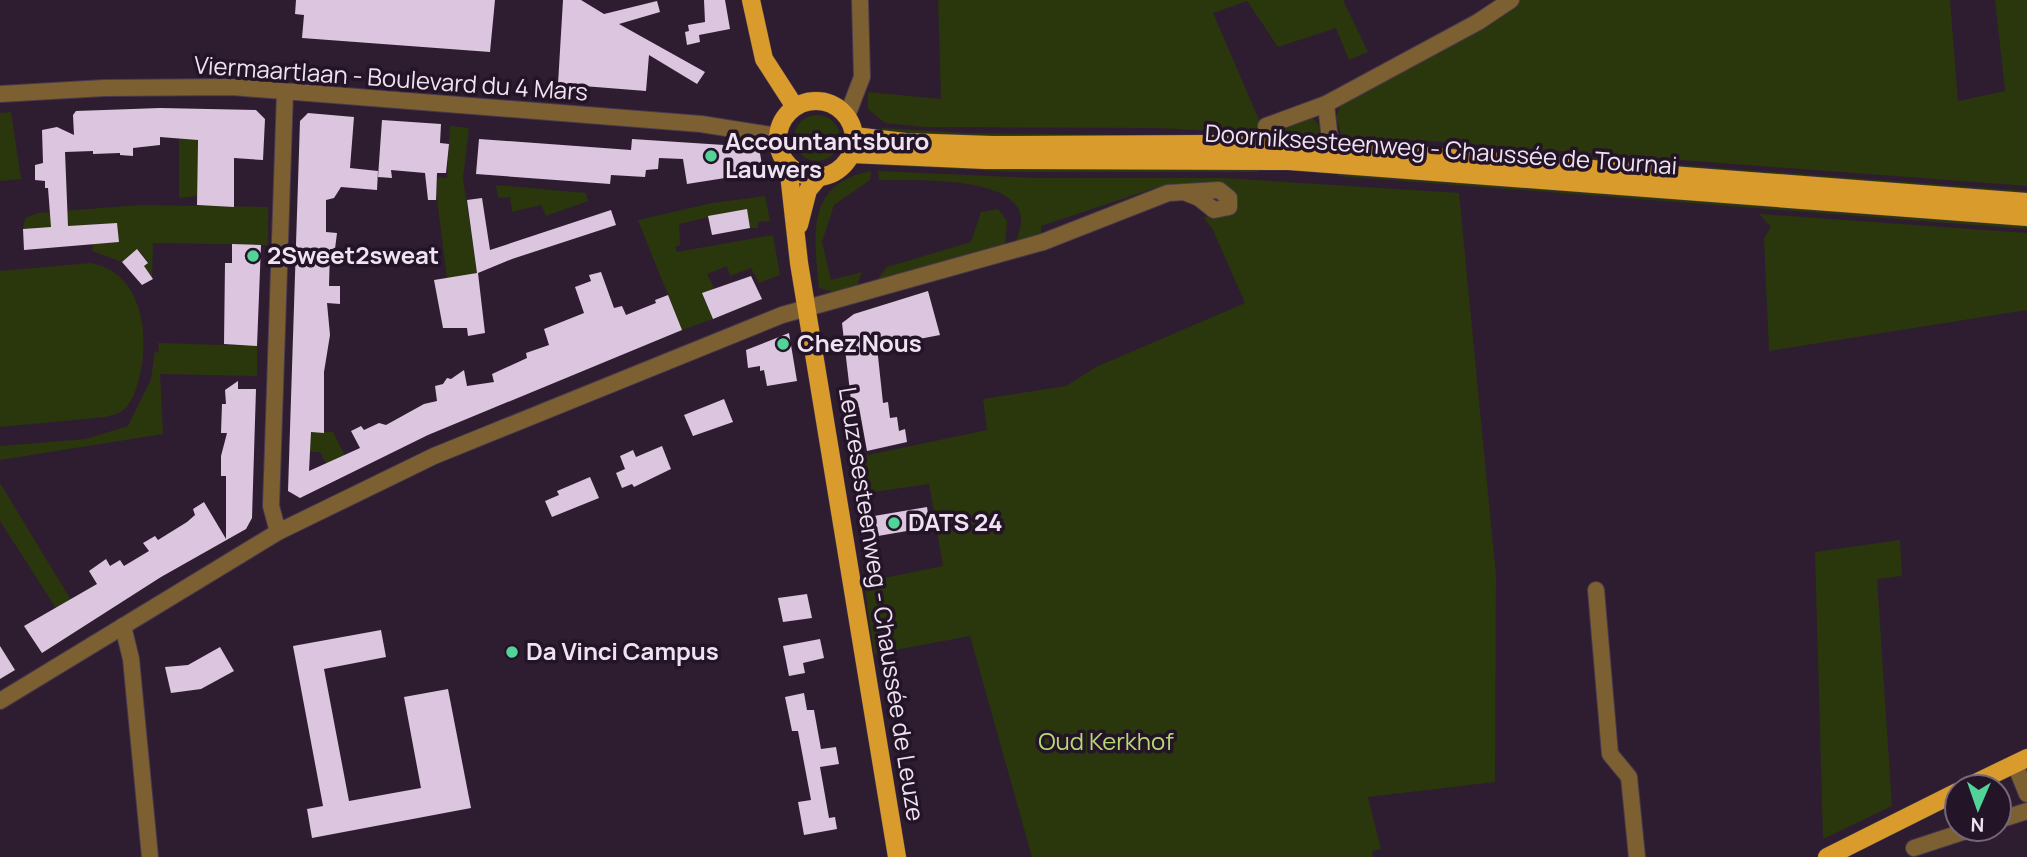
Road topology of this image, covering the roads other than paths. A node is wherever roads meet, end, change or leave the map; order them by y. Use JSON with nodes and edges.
{"nodes":[{"id":1,"x":751,"y":0,"type":"edge"},
{"id":2,"x":860,"y":0,"type":"edge"},
{"id":3,"x":1511,"y":0,"type":"edge"},
{"id":4,"x":285,"y":92,"type":"junction"},
{"id":5,"x":0,"y":94,"type":"edge"},
{"id":6,"x":1326,"y":104,"type":"junction"},
{"id":7,"x":795,"y":107,"type":"junction"},
{"id":8,"x":847,"y":116,"type":"junction"},
{"id":9,"x":1266,"y":127,"type":"dead end"},
{"id":10,"x":778,"y":136,"type":"junction"},
{"id":11,"x":854,"y":136,"type":"junction"},
{"id":12,"x":851,"y":154,"type":"junction"},
{"id":13,"x":1332,"y":157,"type":"junction"},
{"id":14,"x":788,"y":165,"type":"junction"},
{"id":15,"x":819,"y":177,"type":"junction"},
{"id":16,"x":1184,"y":192,"type":"dead end"},
{"id":17,"x":2027,"y":202,"type":"edge"},
{"id":18,"x":2027,"y":217,"type":"edge"},
{"id":19,"x":796,"y":235,"type":"junction"},
{"id":20,"x":807,"y":308,"type":"junction"},
{"id":21,"x":278,"y":532,"type":"junction"},
{"id":22,"x":1596,"y":590,"type":"dead end"},
{"id":23,"x":123,"y":626,"type":"junction"},
{"id":24,"x":0,"y":701,"type":"edge"},
{"id":25,"x":2021,"y":761,"type":"edge"},
{"id":26,"x":1996,"y":773,"type":"edge"},
{"id":27,"x":2027,"y":794,"type":"edge"},
{"id":28,"x":1943,"y":799,"type":"edge"},
{"id":29,"x":1943,"y":838,"type":"edge"},
{"id":30,"x":1914,"y":848,"type":"dead end"},
{"id":31,"x":150,"y":857,"type":"edge"},
{"id":32,"x":897,"y":857,"type":"edge"},
{"id":33,"x":1637,"y":857,"type":"edge"},
{"id":34,"x":1827,"y":857,"type":"edge"}],
"edges":[{"from":1,"to":7,"type":"main road"},
{"from":2,"to":8,"type":"street"},
{"from":3,"to":6,"type":"street"},
{"from":4,"to":5,"type":"street","name":"Viermaartlaan - Boulevard du 4 Mars"},
{"from":4,"to":10,"type":"street","name":"Viermaartlaan - Boulevard du 4 Mars"},
{"from":4,"to":21,"type":"street"},
{"from":6,"to":9,"type":"street"},
{"from":6,"to":13,"type":"street"},
{"from":7,"to":8,"type":"main road"},
{"from":7,"to":10,"type":"main road"},
{"from":8,"to":11,"type":"main road"},
{"from":10,"to":14,"type":"main road"},
{"from":11,"to":12,"type":"main road"},
{"from":11,"to":13,"type":"main road","name":"Doorniksesteenweg - Chaussée de Tournai"},
{"from":12,"to":13,"type":"main road","name":"Doorniksesteenweg - Chaussée de Tournai"},
{"from":12,"to":15,"type":"main road"},
{"from":13,"to":17,"type":"main road","name":"Doorniksesteenweg - Chaussée de Tournai"},
{"from":13,"to":18,"type":"main road","name":"Doorniksesteenweg - Chaussée de Tournai"},
{"from":14,"to":15,"type":"main road"},
{"from":14,"to":19,"type":"main road","name":"Leuzesesteenweg - Chaussée de Leuze"},
{"from":15,"to":19,"type":"main road","name":"Leuzesesteenweg - Chaussée de Leuze"},
{"from":16,"to":20,"type":"street"},
{"from":19,"to":20,"type":"main road","name":"Leuzesesteenweg - Chaussée de Leuze"},
{"from":20,"to":21,"type":"street"},
{"from":20,"to":32,"type":"main road","name":"Leuzesesteenweg - Chaussée de Leuze"},
{"from":21,"to":23,"type":"street"},
{"from":22,"to":33,"type":"street"},
{"from":23,"to":24,"type":"street"},
{"from":23,"to":31,"type":"street"},
{"from":25,"to":26,"type":"main road"},
{"from":25,"to":27,"type":"street"},
{"from":28,"to":34,"type":"main road"},
{"from":29,"to":30,"type":"street"}]}
